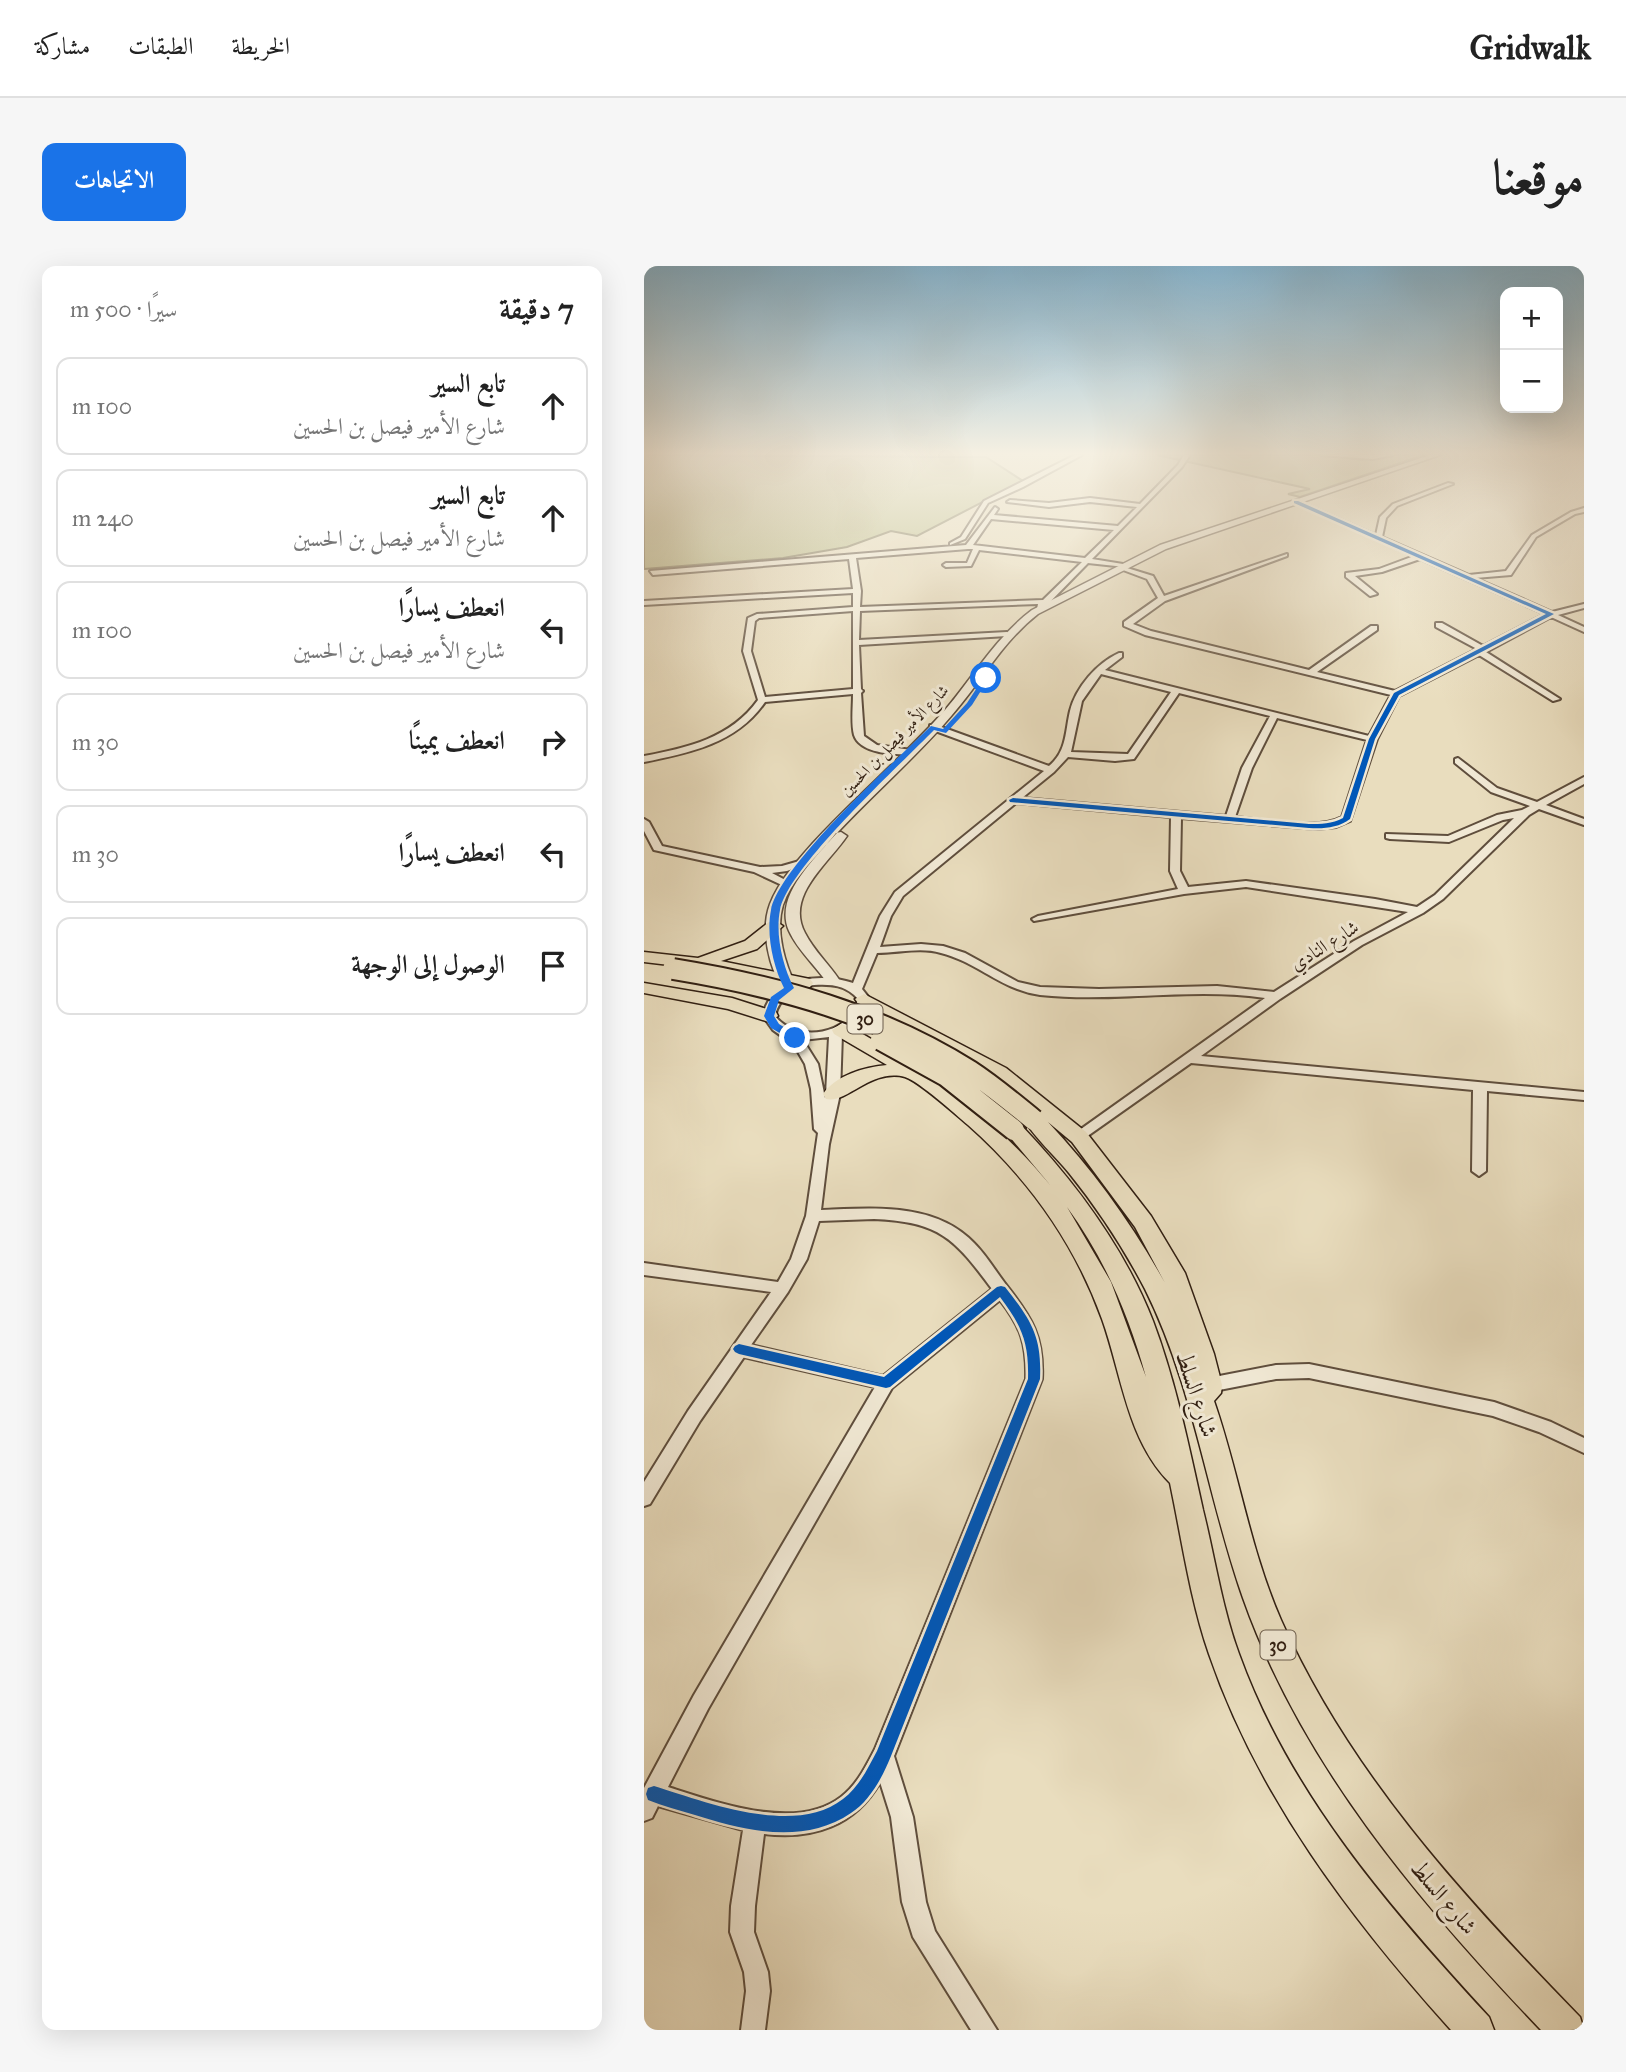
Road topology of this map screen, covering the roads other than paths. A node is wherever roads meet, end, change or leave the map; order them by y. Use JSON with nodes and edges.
{"nodes":[{"id":1,"x":964,"y":537,"type":"edge"},
{"id":2,"x":975,"y":537,"type":"edge"},
{"id":3,"x":1109,"y":537,"type":"edge"},
{"id":4,"x":1204,"y":537,"type":"edge"},
{"id":5,"x":1379,"y":537,"type":"edge"},
{"id":6,"x":1532,"y":537,"type":"edge"},
{"id":7,"x":968,"y":547,"type":"junction"},
{"id":8,"x":933,"y":548,"type":"junction"},
{"id":9,"x":977,"y":548,"type":"junction"},
{"id":10,"x":852,"y":555,"type":"junction"},
{"id":11,"x":1285,"y":555,"type":"dead end"},
{"id":12,"x":1420,"y":556,"type":"junction"},
{"id":13,"x":1088,"y":560,"type":"junction"},
{"id":14,"x":946,"y":565,"type":"dead end"},
{"id":15,"x":1120,"y":571,"type":"junction"},
{"id":16,"x":648,"y":575,"type":"edge"},
{"id":17,"x":1468,"y":576,"type":"junction"},
{"id":18,"x":856,"y":591,"type":"junction"},
{"id":19,"x":1373,"y":594,"type":"dead end"},
{"id":20,"x":1162,"y":599,"type":"junction"},
{"id":21,"x":1045,"y":602,"type":"junction"},
{"id":22,"x":644,"y":603,"type":"edge"},
{"id":23,"x":1584,"y":606,"type":"edge"},
{"id":24,"x":856,"y":609,"type":"junction"},
{"id":25,"x":1035,"y":612,"type":"junction"},
{"id":26,"x":1551,"y":614,"type":"junction"},
{"id":27,"x":1439,"y":625,"type":"dead end"},
{"id":28,"x":1374,"y":628,"type":"dead end"},
{"id":29,"x":1584,"y":630,"type":"edge"},
{"id":30,"x":1007,"y":634,"type":"junction"},
{"id":31,"x":855,"y":643,"type":"junction"},
{"id":32,"x":1482,"y":651,"type":"junction"},
{"id":33,"x":1119,"y":655,"type":"dead end"},
{"id":34,"x":1098,"y":671,"type":"junction"},
{"id":35,"x":1312,"y":672,"type":"junction"},
{"id":36,"x":859,"y":691,"type":"junction"},
{"id":37,"x":1176,"y":691,"type":"junction"},
{"id":38,"x":1396,"y":694,"type":"junction"},
{"id":39,"x":1556,"y":699,"type":"dead end"},
{"id":40,"x":762,"y":700,"type":"junction"},
{"id":41,"x":1274,"y":716,"type":"junction"},
{"id":42,"x":933,"y":727,"type":"junction"},
{"id":43,"x":944,"y":732,"type":"junction"},
{"id":44,"x":1372,"y":739,"type":"junction"},
{"id":45,"x":908,"y":752,"type":"junction"},
{"id":46,"x":1066,"y":754,"type":"junction"},
{"id":47,"x":644,"y":759,"type":"edge"},
{"id":48,"x":1458,"y":761,"type":"dead end"},
{"id":49,"x":1051,"y":770,"type":"junction"},
{"id":50,"x":1584,"y":780,"type":"edge"},
{"id":51,"x":1013,"y":800,"type":"junction"},
{"id":52,"x":1530,"y":810,"type":"junction"},
{"id":53,"x":1176,"y":814,"type":"junction"},
{"id":54,"x":1230,"y":818,"type":"junction"},
{"id":55,"x":644,"y":822,"type":"edge"},
{"id":56,"x":1584,"y":822,"type":"edge"},
{"id":57,"x":1390,"y":836,"type":"dead end"},
{"id":58,"x":803,"y":863,"type":"junction"},
{"id":59,"x":757,"y":870,"type":"junction"},
{"id":60,"x":788,"y":884,"type":"junction"},
{"id":61,"x":1184,"y":891,"type":"junction"},
{"id":62,"x":1419,"y":911,"type":"junction"},
{"id":63,"x":1038,"y":919,"type":"dead end"},
{"id":64,"x":775,"y":926,"type":"junction"},
{"id":65,"x":874,"y":950,"type":"junction"},
{"id":66,"x":644,"y":957,"type":"edge"},
{"id":67,"x":696,"y":962,"type":"junction"},
{"id":68,"x":644,"y":966,"type":"edge"},
{"id":69,"x":644,"y":978,"type":"edge"},
{"id":70,"x":833,"y":981,"type":"junction"},
{"id":71,"x":792,"y":983,"type":"junction"},
{"id":72,"x":644,"y":988,"type":"edge"},
{"id":73,"x":860,"y":994,"type":"junction"},
{"id":74,"x":1276,"y":996,"type":"junction"},
{"id":75,"x":769,"y":1016,"type":"junction"},
{"id":76,"x":839,"y":1030,"type":"junction"},
{"id":77,"x":788,"y":1033,"type":"junction"},
{"id":78,"x":1189,"y":1059,"type":"junction"},
{"id":79,"x":916,"y":1073,"type":"junction"},
{"id":80,"x":1480,"y":1087,"type":"junction"},
{"id":81,"x":833,"y":1094,"type":"junction"},
{"id":82,"x":1584,"y":1096,"type":"edge"},
{"id":83,"x":1024,"y":1125,"type":"junction"},
{"id":84,"x":1079,"y":1137,"type":"junction"},
{"id":85,"x":822,"y":1144,"type":"junction"},
{"id":86,"x":1479,"y":1171,"type":"dead end"},
{"id":87,"x":813,"y":1216,"type":"junction"},
{"id":88,"x":644,"y":1269,"type":"edge"},
{"id":89,"x":782,"y":1288,"type":"junction"},
{"id":90,"x":1001,"y":1290,"type":"junction"},
{"id":91,"x":739,"y":1349,"type":"junction"},
{"id":92,"x":886,"y":1383,"type":"junction"},
{"id":93,"x":1207,"y":1397,"type":"junction"},
{"id":94,"x":1584,"y":1446,"type":"edge"},
{"id":95,"x":1182,"y":1478,"type":"junction"},
{"id":96,"x":644,"y":1498,"type":"edge"},
{"id":97,"x":883,"y":1756,"type":"junction"},
{"id":98,"x":649,"y":1802,"type":"edge"},
{"id":99,"x":755,"y":1822,"type":"junction"},
{"id":100,"x":753,"y":2030,"type":"edge"},
{"id":101,"x":985,"y":2030,"type":"edge"},
{"id":102,"x":1476,"y":2030,"type":"edge"},
{"id":103,"x":1567,"y":2030,"type":"edge"}],
"edges":[{"from":1,"to":8,"type":"street"},
{"from":2,"to":7,"type":"street"},
{"from":3,"to":13,"type":"street"},
{"from":4,"to":15,"type":"street","name":"شارع الأمير فيصل بن الحسين"},
{"from":5,"to":12,"type":"street"},
{"from":6,"to":17,"type":"street"},
{"from":7,"to":8,"type":"street"},
{"from":7,"to":9,"type":"street"},
{"from":8,"to":10,"type":"street"},
{"from":9,"to":13,"type":"street"},
{"from":9,"to":14,"type":"street"},
{"from":10,"to":16,"type":"street"},
{"from":10,"to":18,"type":"street"},
{"from":11,"to":20,"type":"street"},
{"from":12,"to":17,"type":"street"},
{"from":12,"to":19,"type":"street"},
{"from":13,"to":15,"type":"street"},
{"from":13,"to":21,"type":"street"},
{"from":15,"to":20,"type":"street"},
{"from":15,"to":25,"type":"street","name":"شارع الأمير فيصل بن الحسين"},
{"from":15,"to":43,"type":"street","name":"شارع الأمير فيصل بن الحسين"},
{"from":17,"to":26,"type":"street"},
{"from":18,"to":22,"type":"street"},
{"from":18,"to":24,"type":"street"},
{"from":20,"to":35,"type":"street"},
{"from":21,"to":24,"type":"street"},
{"from":21,"to":25,"type":"street"},
{"from":23,"to":26,"type":"street"},
{"from":24,"to":31,"type":"street"},
{"from":24,"to":40,"type":"street"},
{"from":25,"to":30,"type":"street","name":"شارع الأمير فيصل بن الحسين"},
{"from":26,"to":29,"type":"street"},
{"from":26,"to":32,"type":"street"},
{"from":27,"to":32,"type":"street"},
{"from":28,"to":35,"type":"street"},
{"from":30,"to":31,"type":"street"},
{"from":30,"to":42,"type":"street","name":"شارع الأمير فيصل بن الحسين"},
{"from":31,"to":36,"type":"street"},
{"from":32,"to":38,"type":"street"},
{"from":32,"to":39,"type":"street"},
{"from":33,"to":34,"type":"street"},
{"from":34,"to":37,"type":"street"},
{"from":34,"to":46,"type":"street"},
{"from":35,"to":38,"type":"street"},
{"from":36,"to":40,"type":"street"},
{"from":36,"to":45,"type":"street"},
{"from":37,"to":41,"type":"street"},
{"from":37,"to":46,"type":"street"},
{"from":38,"to":44,"type":"street"},
{"from":40,"to":47,"type":"street"},
{"from":41,"to":44,"type":"street"},
{"from":41,"to":54,"type":"street"},
{"from":42,"to":43,"type":"street"},
{"from":42,"to":45,"type":"street","name":"شارع الأمير فيصل بن الحسين"},
{"from":43,"to":49,"type":"street"},
{"from":43,"to":70,"type":"street","name":"شارع الأمير فيصل بن الحسين"},
{"from":44,"to":54,"type":"street"},
{"from":45,"to":58,"type":"street","name":"شارع الأمير فيصل بن الحسين"},
{"from":46,"to":49,"type":"street"},
{"from":48,"to":52,"type":"street"},
{"from":49,"to":51,"type":"street"},
{"from":50,"to":52,"type":"street","name":"شارع النادي"},
{"from":51,"to":53,"type":"street"},
{"from":51,"to":65,"type":"street"},
{"from":52,"to":56,"type":"street"},
{"from":52,"to":57,"type":"street"},
{"from":52,"to":62,"type":"street","name":"شارع النادي"},
{"from":53,"to":54,"type":"street"},
{"from":53,"to":61,"type":"street"},
{"from":55,"to":59,"type":"street"},
{"from":58,"to":59,"type":"street"},
{"from":58,"to":60,"type":"street","name":"شارع الأمير فيصل بن الحسين"},
{"from":59,"to":60,"type":"street"},
{"from":60,"to":64,"type":"street","name":"شارع الأمير فيصل بن الحسين"},
{"from":61,"to":62,"type":"street"},
{"from":61,"to":63,"type":"street"},
{"from":62,"to":74,"type":"street","name":"شارع النادي"},
{"from":64,"to":67,"type":"main road"},
{"from":64,"to":71,"type":"street","name":"شارع الأمير فيصل بن الحسين"},
{"from":65,"to":73,"type":"street"},
{"from":65,"to":74,"type":"street"},
{"from":66,"to":67,"type":"main road"},
{"from":67,"to":71,"type":"main road"},
{"from":68,"to":83,"type":"main road","name":"شارع السلط","number":"30","bridge":true},
{"from":69,"to":83,"type":"main road","name":"شارع السلط","number":"30","bridge":true},
{"from":70,"to":71,"type":"street"},
{"from":70,"to":73,"type":"street"},
{"from":71,"to":75,"type":"street"},
{"from":72,"to":75,"type":"main road"},
{"from":73,"to":76,"type":"street"},
{"from":73,"to":84,"type":"main road"},
{"from":74,"to":78,"type":"street","name":"شارع النادي"},
{"from":75,"to":77,"type":"street"},
{"from":76,"to":77,"type":"street"},
{"from":76,"to":79,"type":"main road"},
{"from":76,"to":81,"type":"street"},
{"from":77,"to":85,"type":"street"},
{"from":78,"to":80,"type":"street"},
{"from":78,"to":84,"type":"street","name":"شارع النادي"},
{"from":79,"to":81,"type":"main road"},
{"from":79,"to":95,"type":"main road"},
{"from":80,"to":82,"type":"street"},
{"from":80,"to":86,"type":"street"},
{"from":81,"to":85,"type":"street"},
{"from":83,"to":93,"type":"main road","name":"شارع السلط","number":"30"},
{"from":83,"to":95,"type":"main road","name":"شارع السلط","number":"30"},
{"from":84,"to":93,"type":"main road"},
{"from":85,"to":87,"type":"street"},
{"from":87,"to":89,"type":"street"},
{"from":87,"to":90,"type":"street"},
{"from":88,"to":89,"type":"street"},
{"from":89,"to":91,"type":"street"},
{"from":90,"to":92,"type":"street"},
{"from":90,"to":97,"type":"street"},
{"from":91,"to":92,"type":"street"},
{"from":91,"to":96,"type":"street"},
{"from":92,"to":98,"type":"street"},
{"from":93,"to":94,"type":"street"},
{"from":93,"to":103,"type":"main road","name":"شارع السلط","number":"30"},
{"from":95,"to":102,"type":"main road","name":"شارع السلط","number":"30"},
{"from":97,"to":99,"type":"street"},
{"from":97,"to":101,"type":"street"},
{"from":98,"to":99,"type":"street"},
{"from":99,"to":100,"type":"street"}]}
